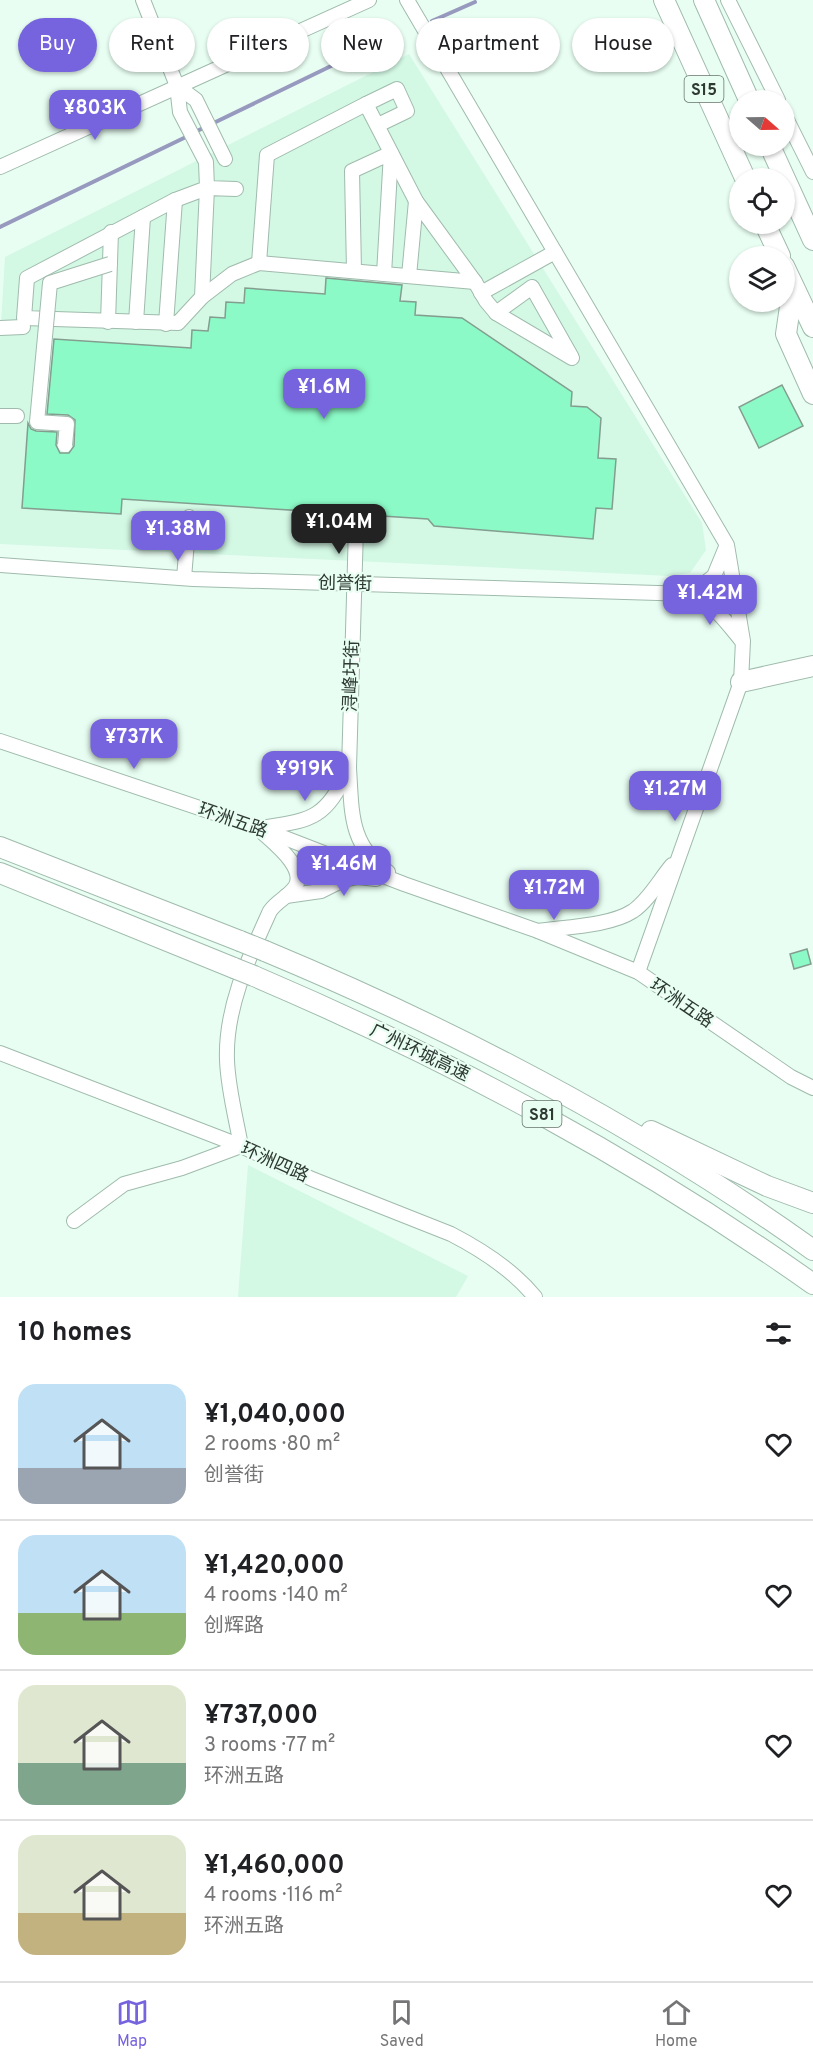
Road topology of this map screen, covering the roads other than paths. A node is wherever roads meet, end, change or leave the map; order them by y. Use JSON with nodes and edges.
{"nodes":[{"id":1,"x":143,"y":0,"type":"edge"},
{"id":2,"x":369,"y":0,"type":"edge"},
{"id":3,"x":407,"y":0,"type":"edge"},
{"id":4,"x":664,"y":0,"type":"edge"},
{"id":5,"x":704,"y":0,"type":"edge"},
{"id":6,"x":728,"y":0,"type":"edge"},
{"id":7,"x":177,"y":86,"type":"junction"},
{"id":8,"x":744,"y":90,"type":"edge"},
{"id":9,"x":773,"y":90,"type":"edge"},
{"id":10,"x":366,"y":104,"type":"junction"},
{"id":11,"x":378,"y":125,"type":"junction"},
{"id":12,"x":795,"y":136,"type":"edge"},
{"id":13,"x":391,"y":153,"type":"junction"},
{"id":14,"x":775,"y":156,"type":"edge"},
{"id":15,"x":225,"y":159,"type":"dead end"},
{"id":16,"x":0,"y":167,"type":"edge"},
{"id":17,"x":740,"y":168,"type":"edge"},
{"id":18,"x":813,"y":172,"type":"edge"},
{"id":19,"x":207,"y":188,"type":"junction"},
{"id":20,"x":236,"y":189,"type":"dead end"},
{"id":21,"x":175,"y":200,"type":"junction"},
{"id":22,"x":416,"y":201,"type":"junction"},
{"id":23,"x":142,"y":217,"type":"junction"},
{"id":24,"x":111,"y":232,"type":"junction"},
{"id":25,"x":813,"y":240,"type":"edge"},
{"id":26,"x":555,"y":252,"type":"junction"},
{"id":27,"x":259,"y":263,"type":"junction"},
{"id":28,"x":110,"y":264,"type":"junction"},
{"id":29,"x":354,"y":271,"type":"junction"},
{"id":30,"x":384,"y":274,"type":"junction"},
{"id":31,"x":409,"y":276,"type":"junction"},
{"id":32,"x":478,"y":288,"type":"junction"},
{"id":33,"x":795,"y":288,"type":"edge"},
{"id":34,"x":202,"y":297,"type":"junction"},
{"id":35,"x":790,"y":312,"type":"edge"},
{"id":36,"x":496,"y":313,"type":"junction"},
{"id":37,"x":108,"y":322,"type":"junction"},
{"id":38,"x":136,"y":322,"type":"junction"},
{"id":39,"x":166,"y":324,"type":"junction"},
{"id":40,"x":23,"y":327,"type":"dead end"},
{"id":41,"x":813,"y":327,"type":"edge"},
{"id":42,"x":0,"y":328,"type":"edge"},
{"id":43,"x":813,"y":394,"type":"edge"},
{"id":44,"x":0,"y":416,"type":"edge"},
{"id":45,"x":17,"y":416,"type":"dead end"},
{"id":46,"x":65,"y":445,"type":"dead end"},
{"id":47,"x":189,"y":517,"type":"dead end"},
{"id":48,"x":356,"y":528,"type":"dead end"},
{"id":49,"x":727,"y":545,"type":"junction"},
{"id":50,"x":0,"y":565,"type":"edge"},
{"id":51,"x":184,"y":578,"type":"junction"},
{"id":52,"x":354,"y":584,"type":"junction"},
{"id":53,"x":691,"y":594,"type":"junction"},
{"id":54,"x":743,"y":641,"type":"junction"},
{"id":55,"x":813,"y":666,"type":"edge"},
{"id":56,"x":741,"y":682,"type":"junction"},
{"id":57,"x":0,"y":741,"type":"edge"},
{"id":58,"x":349,"y":768,"type":"junction"},
{"id":59,"x":259,"y":828,"type":"junction"},
{"id":60,"x":0,"y":846,"type":"edge"},
{"id":61,"x":679,"y":856,"type":"junction"},
{"id":62,"x":0,"y":873,"type":"edge"},
{"id":63,"x":404,"y":884,"type":"junction"},
{"id":64,"x":286,"y":896,"type":"junction"},
{"id":65,"x":538,"y":932,"type":"junction"},
{"id":66,"x":638,"y":972,"type":"junction"},
{"id":67,"x":460,"y":1041,"type":"junction"},
{"id":68,"x":0,"y":1053,"type":"edge"},
{"id":69,"x":813,"y":1088,"type":"edge"},
{"id":70,"x":241,"y":1146,"type":"junction"},
{"id":71,"x":813,"y":1203,"type":"edge"},
{"id":72,"x":75,"y":1221,"type":"dead end"},
{"id":73,"x":813,"y":1250,"type":"edge"},
{"id":74,"x":813,"y":1284,"type":"edge"},
{"id":75,"x":535,"y":1297,"type":"edge"}],
"edges":[{"from":1,"to":7,"type":"street"},
{"from":2,"to":7,"type":"street"},
{"from":3,"to":26,"type":"street"},
{"from":4,"to":17,"type":"highway","number":"S15"},
{"from":5,"to":8,"type":"highway","number":"S15"},
{"from":6,"to":9,"type":"street"},
{"from":7,"to":15,"type":"street"},
{"from":7,"to":16,"type":"street"},
{"from":7,"to":19,"type":"street"},
{"from":10,"to":11,"type":"street"},
{"from":10,"to":11,"type":"street"},
{"from":10,"to":27,"type":"street"},
{"from":11,"to":13,"type":"street"},
{"from":12,"to":18,"type":"street"},
{"from":13,"to":22,"type":"street"},
{"from":13,"to":29,"type":"street"},
{"from":13,"to":30,"type":"street"},
{"from":14,"to":25,"type":"highway"},
{"from":19,"to":20,"type":"street"},
{"from":19,"to":21,"type":"street"},
{"from":19,"to":34,"type":"street"},
{"from":21,"to":23,"type":"street"},
{"from":21,"to":39,"type":"street"},
{"from":22,"to":31,"type":"street"},
{"from":22,"to":32,"type":"street"},
{"from":23,"to":24,"type":"street"},
{"from":23,"to":38,"type":"street"},
{"from":24,"to":28,"type":"street"},
{"from":24,"to":37,"type":"street"},
{"from":26,"to":32,"type":"street"},
{"from":26,"to":49,"type":"street"},
{"from":27,"to":29,"type":"street"},
{"from":27,"to":34,"type":"street"},
{"from":28,"to":37,"type":"street"},
{"from":28,"to":46,"type":"street","bridge":true},
{"from":29,"to":30,"type":"street"},
{"from":30,"to":31,"type":"street"},
{"from":31,"to":32,"type":"street"},
{"from":32,"to":36,"type":"street"},
{"from":33,"to":41,"type":"highway"},
{"from":34,"to":39,"type":"street"},
{"from":35,"to":43,"type":"highway"},
{"from":36,"to":36,"type":"street"},
{"from":37,"to":38,"type":"street"},
{"from":38,"to":39,"type":"street"},
{"from":40,"to":42,"type":"street"},
{"from":44,"to":45,"type":"street"},
{"from":47,"to":51,"type":"street"},
{"from":48,"to":52,"type":"street","name":"浔峰圩街"},
{"from":49,"to":53,"type":"street"},
{"from":49,"to":54,"type":"street"},
{"from":50,"to":51,"type":"street","name":"创誉街"},
{"from":51,"to":52,"type":"street","name":"创誉街"},
{"from":52,"to":53,"type":"street","name":"创誉街"},
{"from":52,"to":58,"type":"street","name":"浔峰圩街"},
{"from":53,"to":54,"type":"street"},
{"from":54,"to":56,"type":"street"},
{"from":55,"to":56,"type":"highway"},
{"from":56,"to":61,"type":"street"},
{"from":57,"to":59,"type":"street","name":"环洲五路"},
{"from":58,"to":59,"type":"street"},
{"from":58,"to":63,"type":"street","name":"浔峰圩街"},
{"from":59,"to":63,"type":"street","name":"环洲五路"},
{"from":59,"to":64,"type":"street"},
{"from":60,"to":67,"type":"highway","name":"广州环城高速","number":"S81","bridge":true},
{"from":61,"to":65,"type":"street"},
{"from":61,"to":66,"type":"street"},
{"from":62,"to":74,"type":"highway","name":"广州环城高速","number":"S81","bridge":true},
{"from":63,"to":64,"type":"street"},
{"from":63,"to":65,"type":"street","name":"环洲五路"},
{"from":64,"to":70,"type":"street"},
{"from":65,"to":66,"type":"street","name":"环洲五路"},
{"from":66,"to":69,"type":"street","name":"环洲五路"},
{"from":67,"to":71,"type":"highway"},
{"from":67,"to":73,"type":"highway","name":"广州环城高速","number":"S81"},
{"from":68,"to":70,"type":"street","name":"环洲四路"},
{"from":70,"to":72,"type":"street"},
{"from":70,"to":75,"type":"street","name":"环洲四路"}]}
